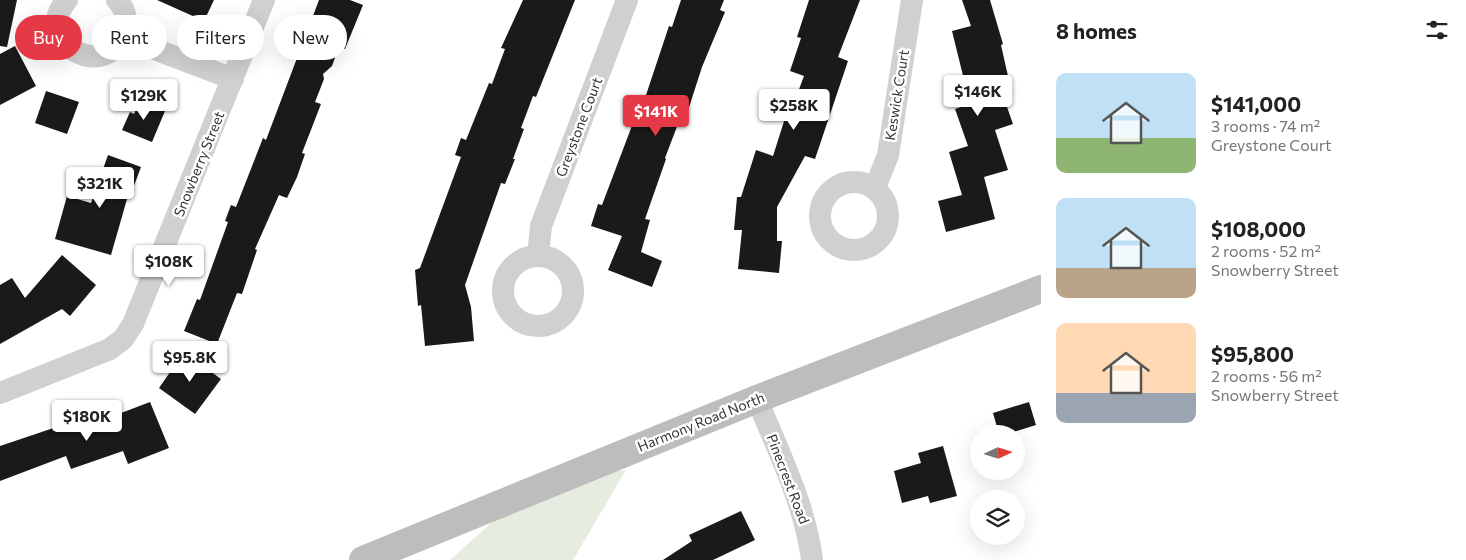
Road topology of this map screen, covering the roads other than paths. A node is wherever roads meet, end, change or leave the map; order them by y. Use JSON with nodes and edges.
{"nodes":[{"id":1,"x":67,"y":0,"type":"edge"},
{"id":2,"x":117,"y":0,"type":"edge"},
{"id":3,"x":264,"y":0,"type":"edge"},
{"id":4,"x":627,"y":0,"type":"edge"},
{"id":5,"x":912,"y":0,"type":"edge"},
{"id":6,"x":125,"y":15,"type":"edge"},
{"id":7,"x":167,"y":54,"type":"edge"},
{"id":8,"x":92,"y":57,"type":"edge"},
{"id":9,"x":233,"y":79,"type":"junction"},
{"id":10,"x":875,"y":188,"type":"dead end"},
{"id":11,"x":538,"y":256,"type":"dead end"},
{"id":12,"x":1041,"y":289,"type":"edge"},
{"id":13,"x":0,"y":393,"type":"edge"},
{"id":14,"x":757,"y":399,"type":"junction"},
{"id":15,"x":363,"y":560,"type":"edge"},
{"id":16,"x":812,"y":560,"type":"edge"}],
"edges":[{"from":1,"to":8,"type":"street"},
{"from":2,"to":6,"type":"street"},
{"from":3,"to":9,"type":"street","name":"Snowberry Street"},
{"from":4,"to":11,"type":"street","name":"Greystone Court"},
{"from":5,"to":10,"type":"street","name":"Keswick Court"},
{"from":7,"to":9,"type":"street"},
{"from":9,"to":13,"type":"street","name":"Snowberry Street"},
{"from":12,"to":14,"type":"main road","name":"Harmony Road North"},
{"from":14,"to":15,"type":"main road","name":"Harmony Road North"},
{"from":14,"to":16,"type":"street","name":"Pinecrest Road"}]}
